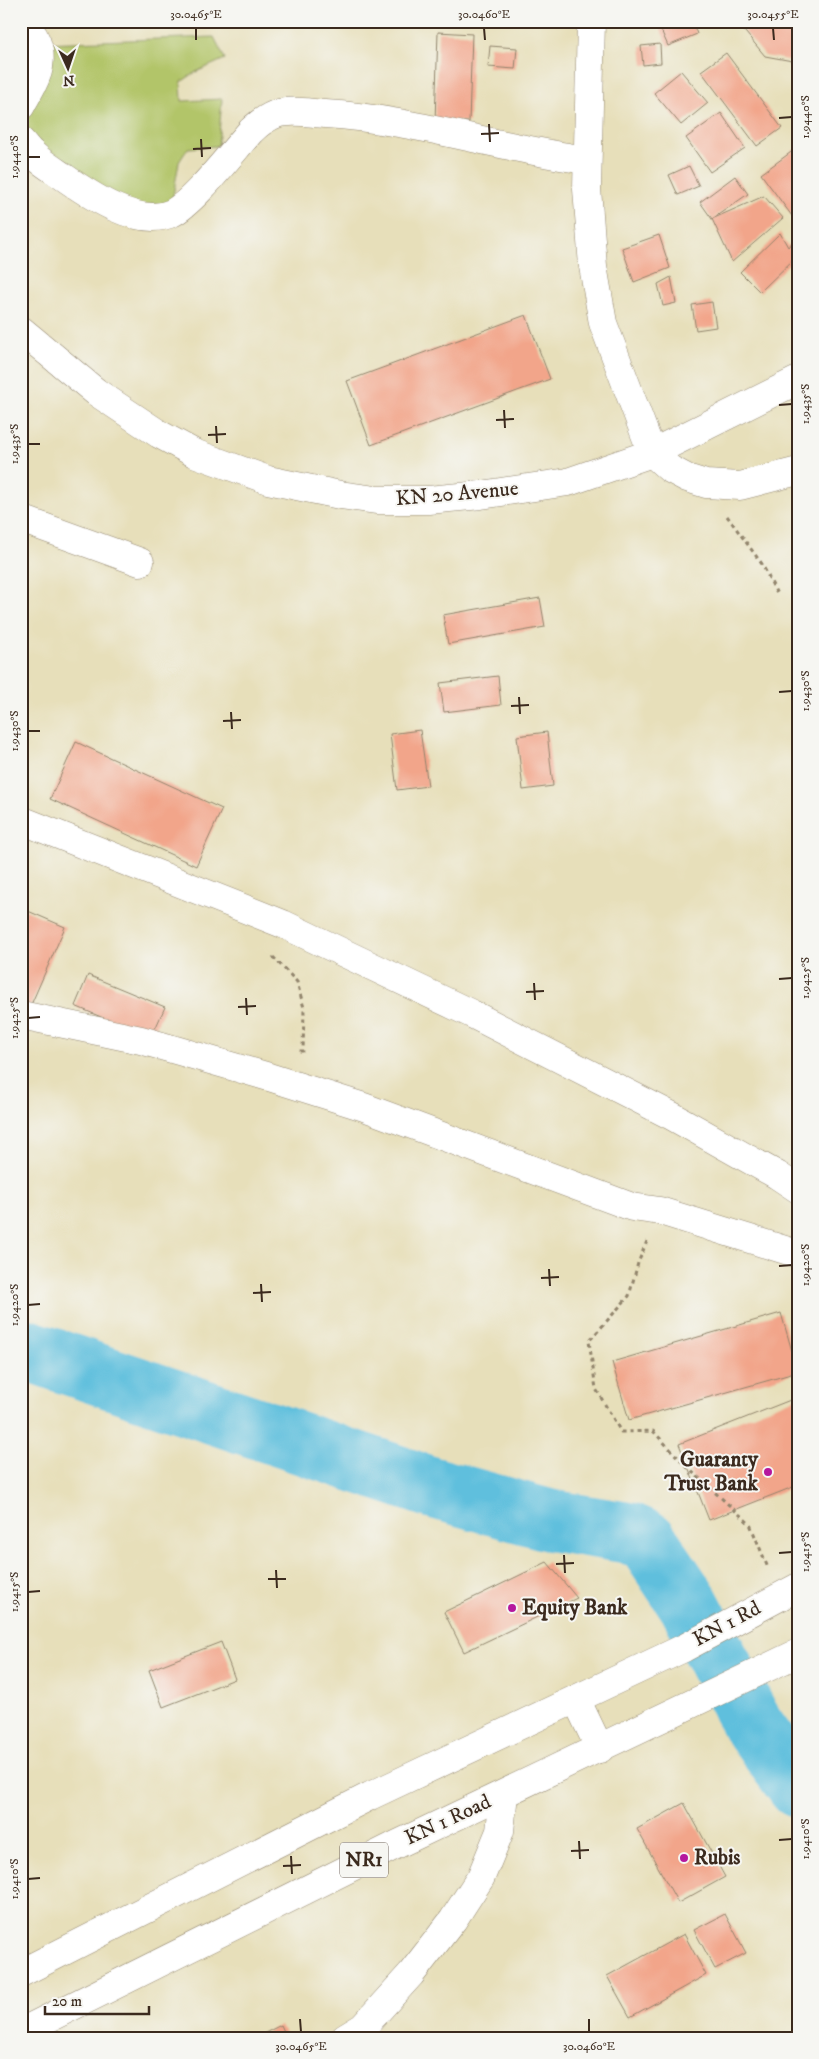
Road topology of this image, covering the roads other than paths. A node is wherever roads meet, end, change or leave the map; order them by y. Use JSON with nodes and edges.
{"nodes":[{"id":1,"x":591,"y":21,"type":"edge"},
{"id":2,"x":21,"y":24,"type":"edge"},
{"id":3,"x":21,"y":106,"type":"edge"},
{"id":4,"x":21,"y":142,"type":"edge"},
{"id":5,"x":587,"y":160,"type":"junction"},
{"id":6,"x":21,"y":330,"type":"edge"},
{"id":7,"x":798,"y":380,"type":"edge"},
{"id":8,"x":652,"y":453,"type":"junction"},
{"id":9,"x":798,"y":471,"type":"edge"},
{"id":10,"x":21,"y":519,"type":"edge"},
{"id":11,"x":140,"y":562,"type":"dead end"},
{"id":12,"x":21,"y":820,"type":"edge"},
{"id":13,"x":21,"y":1015,"type":"edge"},
{"id":14,"x":798,"y":1189,"type":"edge"},
{"id":15,"x":798,"y":1254,"type":"edge"},
{"id":16,"x":789,"y":1592,"type":"edge"},
{"id":17,"x":798,"y":1654,"type":"edge"},
{"id":18,"x":576,"y":1699,"type":"junction"},
{"id":19,"x":600,"y":1749,"type":"junction"},
{"id":20,"x":504,"y":1794,"type":"junction"},
{"id":21,"x":21,"y":1973,"type":"edge"},
{"id":22,"x":21,"y":2032,"type":"edge"},
{"id":23,"x":345,"y":2038,"type":"edge"}],
"edges":[{"from":1,"to":5,"type":"main road"},
{"from":2,"to":3,"type":"main road"},
{"from":4,"to":5,"type":"main road"},
{"from":5,"to":8,"type":"main road"},
{"from":6,"to":8,"type":"main road","name":"KN 20 Avenue"},
{"from":7,"to":8,"type":"main road","name":"KN 20 Avenue"},
{"from":8,"to":9,"type":"main road"},
{"from":10,"to":11,"type":"main road"},
{"from":12,"to":14,"type":"main road"},
{"from":13,"to":15,"type":"main road"},
{"from":16,"to":18,"type":"main road","name":"KN 1 Rd","number":"NR1"},
{"from":17,"to":19,"type":"main road","name":"KN 1 Road","number":"NR1"},
{"from":18,"to":19,"type":"main road"},
{"from":18,"to":21,"type":"main road","number":"NR1"},
{"from":19,"to":20,"type":"main road","name":"KN 1 Road","number":"NR1"},
{"from":20,"to":22,"type":"main road","name":"KN 1 Road","number":"NR1"},
{"from":20,"to":23,"type":"main road"}]}
